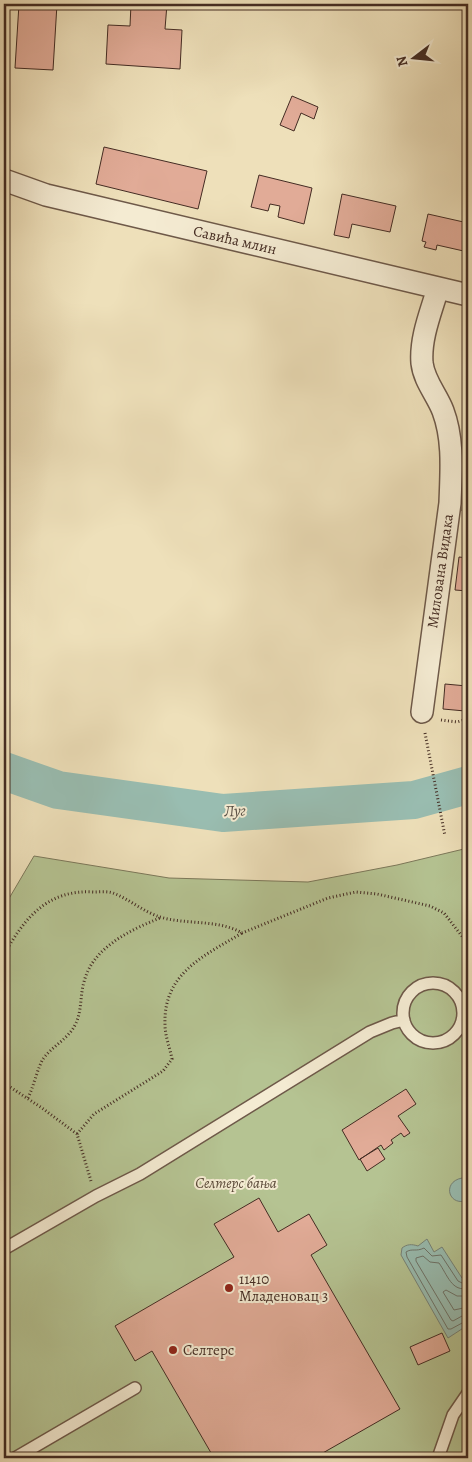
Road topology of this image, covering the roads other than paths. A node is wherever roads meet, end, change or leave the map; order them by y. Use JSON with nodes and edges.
{"nodes":[{"id":1,"x":4,"y":180,"type":"edge"},
{"id":2,"x":438,"y":288,"type":"junction"},
{"id":3,"x":468,"y":295,"type":"edge"},
{"id":4,"x":422,"y":712,"type":"road end"},
{"id":5,"x":404,"y":1020,"type":"junction"},
{"id":6,"x":4,"y":1250,"type":"edge"},
{"id":7,"x":135,"y":1388,"type":"dead end"},
{"id":8,"x":468,"y":1393,"type":"edge"},
{"id":9,"x":15,"y":1458,"type":"edge"},
{"id":10,"x":438,"y":1458,"type":"edge"}],
"edges":[{"from":1,"to":2,"type":"street","name":"Савића млин"},
{"from":2,"to":3,"type":"street","name":"Савића млин"},
{"from":2,"to":4,"type":"street","name":"Милована Видака"},
{"from":5,"to":5,"type":"lane"},
{"from":5,"to":6,"type":"lane"},
{"from":7,"to":9,"type":"lane"},
{"from":8,"to":10,"type":"lane"}]}
